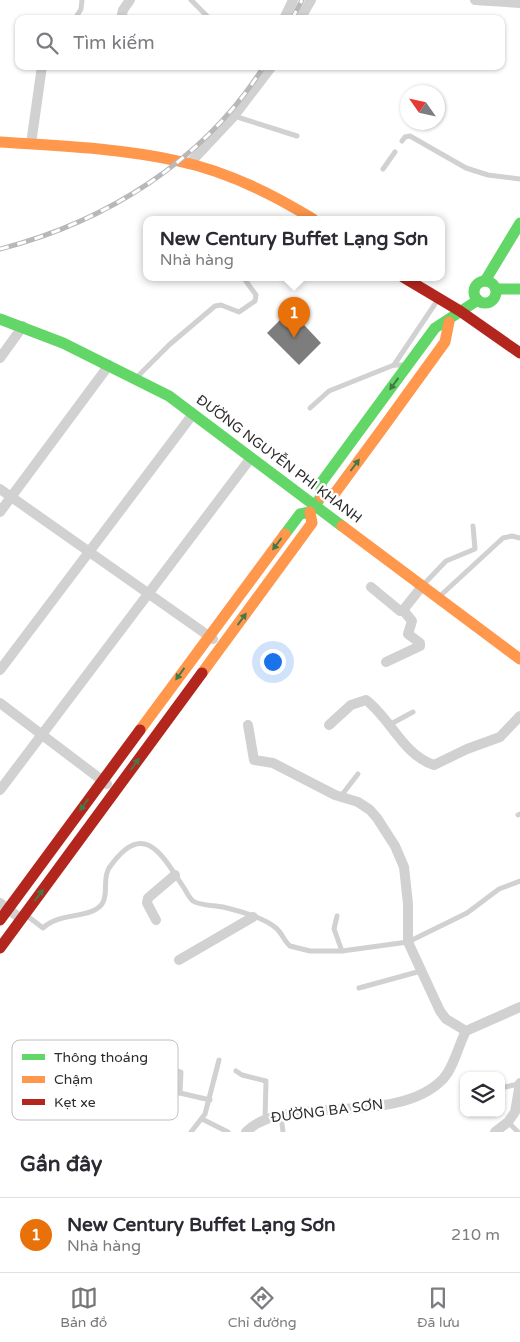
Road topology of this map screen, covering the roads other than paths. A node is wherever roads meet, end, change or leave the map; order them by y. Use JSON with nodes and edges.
{"nodes":[{"id":1,"x":82,"y":0,"type":"edge"},
{"id":2,"x":130,"y":0,"type":"edge"},
{"id":3,"x":191,"y":0,"type":"edge"},
{"id":4,"x":293,"y":0,"type":"edge"},
{"id":5,"x":310,"y":0,"type":"edge"},
{"id":6,"x":475,"y":0,"type":"edge"},
{"id":7,"x":520,"y":3,"type":"edge"},
{"id":8,"x":78,"y":15,"type":"edge"},
{"id":9,"x":121,"y":15,"type":"edge"},
{"id":10,"x":205,"y":15,"type":"edge"},
{"id":11,"x":286,"y":15,"type":"edge"},
{"id":12,"x":302,"y":15,"type":"edge"},
{"id":13,"x":41,"y":70,"type":"edge"},
{"id":14,"x":269,"y":70,"type":"edge"},
{"id":15,"x":234,"y":116,"type":"junction"},
{"id":16,"x":297,"y":136,"type":"dead end"},
{"id":17,"x":402,"y":141,"type":"dead end"},
{"id":18,"x":0,"y":142,"type":"edge"},
{"id":19,"x":31,"y":144,"type":"junction"},
{"id":20,"x":395,"y":152,"type":"dead end"},
{"id":21,"x":189,"y":164,"type":"junction"},
{"id":22,"x":383,"y":169,"type":"dead end"},
{"id":23,"x":520,"y":179,"type":"edge"},
{"id":24,"x":308,"y":216,"type":"edge"},
{"id":25,"x":520,"y":223,"type":"edge"},
{"id":26,"x":245,"y":281,"type":"edge"},
{"id":27,"x":410,"y":281,"type":"edge"},
{"id":28,"x":492,"y":286,"type":"junction"},
{"id":29,"x":520,"y":289,"type":"edge"},
{"id":30,"x":439,"y":298,"type":"junction"},
{"id":31,"x":478,"y":300,"type":"junction"},
{"id":32,"x":460,"y":311,"type":"junction"},
{"id":33,"x":0,"y":319,"type":"edge"},
{"id":34,"x":448,"y":322,"type":"junction"},
{"id":35,"x":23,"y":326,"type":"junction"},
{"id":36,"x":520,"y":353,"type":"edge"},
{"id":37,"x":0,"y":358,"type":"edge"},
{"id":38,"x":109,"y":365,"type":"junction"},
{"id":39,"x":394,"y":365,"type":"junction"},
{"id":40,"x":408,"y":366,"type":"junction"},
{"id":41,"x":137,"y":378,"type":"junction"},
{"id":42,"x":310,"y":408,"type":"dead end"},
{"id":43,"x":193,"y":414,"type":"junction"},
{"id":44,"x":250,"y":459,"type":"junction"},
{"id":45,"x":0,"y":488,"type":"edge"},
{"id":46,"x":12,"y":497,"type":"junction"},
{"id":47,"x":315,"y":504,"type":"junction"},
{"id":48,"x":0,"y":512,"type":"edge"},
{"id":49,"x":474,"y":526,"type":"dead end"},
{"id":50,"x":520,"y":538,"type":"edge"},
{"id":51,"x":89,"y":551,"type":"junction"},
{"id":52,"x":423,"y":585,"type":"junction"},
{"id":53,"x":371,"y":587,"type":"dead end"},
{"id":54,"x":148,"y":593,"type":"junction"},
{"id":55,"x":440,"y":597,"type":"junction"},
{"id":56,"x":403,"y":610,"type":"junction"},
{"id":57,"x":208,"y":635,"type":"junction"},
{"id":58,"x":222,"y":646,"type":"junction"},
{"id":59,"x":520,"y":659,"type":"edge"},
{"id":60,"x":386,"y":662,"type":"dead end"},
{"id":61,"x":0,"y":670,"type":"edge"},
{"id":62,"x":0,"y":703,"type":"edge"},
{"id":63,"x":413,"y":712,"type":"dead end"},
{"id":64,"x":520,"y":716,"type":"edge"},
{"id":65,"x":248,"y":725,"type":"dead end"},
{"id":66,"x":329,"y":725,"type":"dead end"},
{"id":67,"x":388,"y":725,"type":"junction"},
{"id":68,"x":42,"y":735,"type":"junction"},
{"id":69,"x":358,"y":774,"type":"dead end"},
{"id":70,"x":102,"y":781,"type":"junction"},
{"id":71,"x":0,"y":790,"type":"edge"},
{"id":72,"x":116,"y":790,"type":"junction"},
{"id":73,"x":341,"y":797,"type":"junction"},
{"id":74,"x":175,"y":876,"type":"junction"},
{"id":75,"x":520,"y":881,"type":"edge"},
{"id":76,"x":4,"y":906,"type":"edge"},
{"id":77,"x":337,"y":916,"type":"dead end"},
{"id":78,"x":23,"y":917,"type":"junction"},
{"id":79,"x":253,"y":917,"type":"junction"},
{"id":80,"x":0,"y":920,"type":"edge"},
{"id":81,"x":156,"y":920,"type":"dead end"},
{"id":82,"x":13,"y":930,"type":"junction"},
{"id":83,"x":408,"y":942,"type":"junction"},
{"id":84,"x":0,"y":948,"type":"edge"},
{"id":85,"x":342,"y":951,"type":"junction"},
{"id":86,"x":179,"y":960,"type":"dead end"},
{"id":87,"x":422,"y":971,"type":"junction"},
{"id":88,"x":359,"y":988,"type":"dead end"},
{"id":89,"x":520,"y":1007,"type":"edge"},
{"id":90,"x":466,"y":1031,"type":"junction"},
{"id":91,"x":219,"y":1060,"type":"dead end"},
{"id":92,"x":178,"y":1071,"type":"edge"},
{"id":93,"x":236,"y":1071,"type":"dead end"},
{"id":94,"x":519,"y":1083,"type":"edge"},
{"id":95,"x":505,"y":1087,"type":"edge"},
{"id":96,"x":180,"y":1093,"type":"joint"},
{"id":97,"x":210,"y":1100,"type":"junction"},
{"id":98,"x":281,"y":1116,"type":"junction"},
{"id":99,"x":202,"y":1119,"type":"junction"},
{"id":100,"x":265,"y":1119,"type":"junction"},
{"id":101,"x":508,"y":1122,"type":"junction"},
{"id":102,"x":191,"y":1132,"type":"edge"},
{"id":103,"x":228,"y":1132,"type":"edge"},
{"id":104,"x":246,"y":1132,"type":"edge"},
{"id":105,"x":283,"y":1132,"type":"edge"},
{"id":106,"x":495,"y":1132,"type":"edge"},
{"id":107,"x":518,"y":1132,"type":"edge"}],
"edges":[{"from":1,"to":8,"type":"lane"},
{"from":2,"to":9,"type":"street"},
{"from":3,"to":10,"type":"lane"},
{"from":4,"to":11,"type":"street"},
{"from":5,"to":12,"type":"street"},
{"from":6,"to":7,"type":"street"},
{"from":13,"to":19,"type":"street"},
{"from":14,"to":15,"type":"street"},
{"from":15,"to":16,"type":"lane"},
{"from":15,"to":21,"type":"street"},
{"from":17,"to":23,"type":"lane"},
{"from":18,"to":19,"type":"street"},
{"from":19,"to":21,"type":"street"},
{"from":20,"to":22,"type":"lane"},
{"from":21,"to":24,"type":"street"},
{"from":25,"to":28,"type":"street"},
{"from":26,"to":41,"type":"lane"},
{"from":27,"to":30,"type":"street"},
{"from":28,"to":29,"type":"street"},
{"from":28,"to":31,"type":"street"},
{"from":28,"to":31,"type":"street"},
{"from":30,"to":32,"type":"street"},
{"from":30,"to":39,"type":"lane"},
{"from":31,"to":32,"type":"street"},
{"from":32,"to":34,"type":"street"},
{"from":32,"to":36,"type":"street"},
{"from":33,"to":35,"type":"street","name":"ĐƯỜNG NGUYỄN PHI KHANH"},
{"from":34,"to":40,"type":"street"},
{"from":47,"to":34,"type":"street","one_way":true},
{"from":35,"to":37,"type":"street"},
{"from":35,"to":38,"type":"street","name":"ĐƯỜNG NGUYỄN PHI KHANH"},
{"from":38,"to":41,"type":"street","name":"ĐƯỜNG NGUYỄN PHI KHANH"},
{"from":38,"to":46,"type":"street"},
{"from":39,"to":40,"type":"lane"},
{"from":39,"to":42,"type":"lane"},
{"from":40,"to":47,"type":"street","one_way":true},
{"from":41,"to":43,"type":"street","name":"ĐƯỜNG NGUYỄN PHI KHANH"},
{"from":43,"to":44,"type":"street","name":"ĐƯỜNG NGUYỄN PHI KHANH"},
{"from":43,"to":51,"type":"street"},
{"from":44,"to":47,"type":"street","name":"ĐƯỜNG NGUYỄN PHI KHANH"},
{"from":44,"to":54,"type":"street"},
{"from":45,"to":46,"type":"street"},
{"from":46,"to":48,"type":"street"},
{"from":46,"to":51,"type":"street"},
{"from":47,"to":52,"type":"street","name":"ĐƯỜNG NGUYỄN PHI KHANH"},
{"from":47,"to":57,"type":"street","one_way":true},
{"from":58,"to":47,"type":"street","one_way":true},
{"from":49,"to":52,"type":"lane"},
{"from":50,"to":55,"type":"lane"},
{"from":51,"to":54,"type":"street"},
{"from":51,"to":61,"type":"street"},
{"from":52,"to":55,"type":"street","name":"ĐƯỜNG NGUYỄN PHI KHANH"},
{"from":52,"to":56,"type":"street"},
{"from":53,"to":56,"type":"street"},
{"from":54,"to":57,"type":"street"},
{"from":54,"to":68,"type":"street"},
{"from":55,"to":59,"type":"street","name":"ĐƯỜNG NGUYỄN PHI KHANH"},
{"from":56,"to":60,"type":"street"},
{"from":57,"to":58,"type":"street"},
{"from":57,"to":70,"type":"street","one_way":true},
{"from":72,"to":58,"type":"street","one_way":true},
{"from":62,"to":68,"type":"street"},
{"from":63,"to":67,"type":"lane"},
{"from":64,"to":67,"type":"street"},
{"from":65,"to":73,"type":"street"},
{"from":66,"to":67,"type":"street"},
{"from":68,"to":70,"type":"street"},
{"from":68,"to":71,"type":"street"},
{"from":69,"to":73,"type":"lane"},
{"from":70,"to":72,"type":"street"},
{"from":70,"to":76,"type":"street","one_way":true},
{"from":78,"to":72,"type":"street","one_way":true},
{"from":73,"to":83,"type":"street"},
{"from":74,"to":78,"type":"lane"},
{"from":74,"to":79,"type":"lane"},
{"from":74,"to":81,"type":"street"},
{"from":75,"to":83,"type":"lane"},
{"from":76,"to":78,"type":"street"},
{"from":76,"to":80,"type":"street"},
{"from":77,"to":85,"type":"lane"},
{"from":78,"to":82,"type":"street"},
{"from":79,"to":85,"type":"lane"},
{"from":79,"to":86,"type":"street"},
{"from":80,"to":82,"type":"street"},
{"from":82,"to":84,"type":"street"},
{"from":83,"to":85,"type":"lane"},
{"from":83,"to":87,"type":"street"},
{"from":87,"to":88,"type":"lane"},
{"from":87,"to":90,"type":"street"},
{"from":89,"to":90,"type":"street"},
{"from":90,"to":98,"type":"street","name":"ĐƯỜNG BA SƠN"},
{"from":91,"to":97,"type":"lane"},
{"from":92,"to":96,"type":"lane"},
{"from":93,"to":100,"type":"lane"},
{"from":94,"to":95,"type":"lane"},
{"from":94,"to":101,"type":"street"},
{"from":96,"to":97,"type":"lane"},
{"from":97,"to":99,"type":"lane"},
{"from":98,"to":100,"type":"street","name":"ĐƯỜNG BA SƠN"},
{"from":98,"to":105,"type":"lane"},
{"from":99,"to":102,"type":"lane"},
{"from":99,"to":103,"type":"lane"},
{"from":100,"to":104,"type":"street","name":"ĐƯỜNG BA SƠN"},
{"from":101,"to":106,"type":"street"},
{"from":101,"to":107,"type":"lane"}]}
